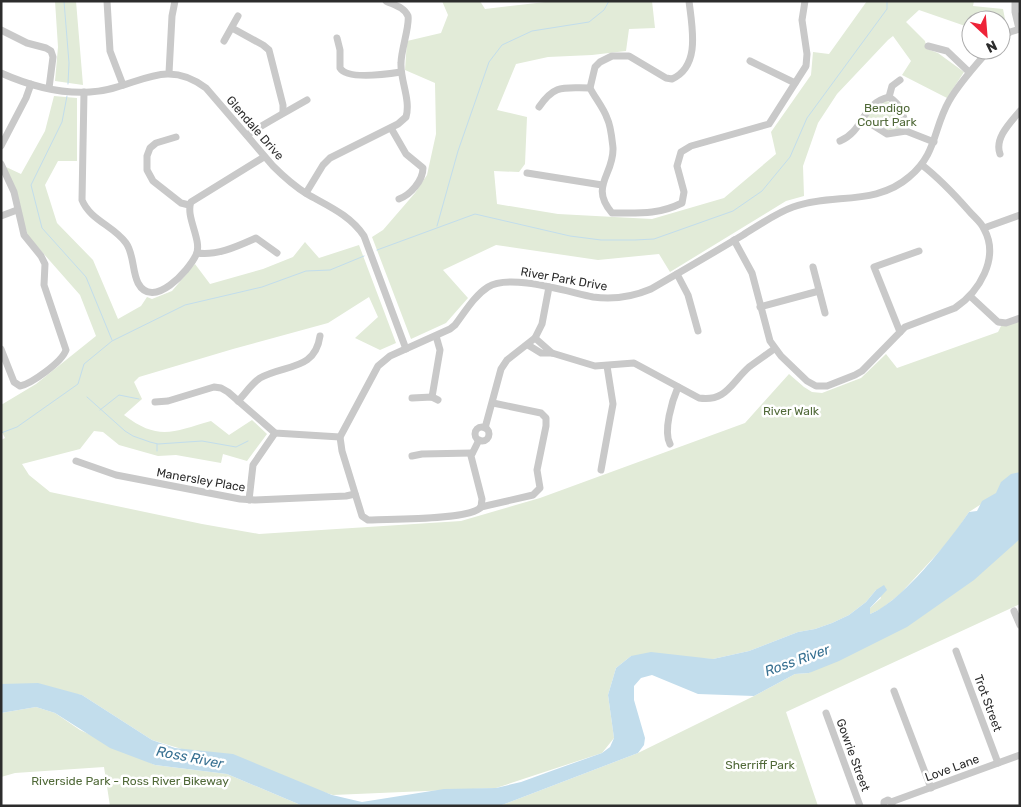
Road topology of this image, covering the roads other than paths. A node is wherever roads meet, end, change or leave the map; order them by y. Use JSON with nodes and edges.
{"nodes":[{"id":1,"x":107,"y":1,"type":"edge"},
{"id":2,"x":175,"y":1,"type":"edge"},
{"id":3,"x":386,"y":1,"type":"edge"},
{"id":4,"x":690,"y":1,"type":"edge"},
{"id":5,"x":805,"y":1,"type":"edge"},
{"id":6,"x":1015,"y":1,"type":"edge"},
{"id":7,"x":238,"y":16,"type":"dead end"},
{"id":8,"x":232,"y":28,"type":"junction"},
{"id":9,"x":1019,"y":29,"type":"edge"},
{"id":10,"x":1,"y":30,"type":"edge"},
{"id":11,"x":337,"y":38,"type":"dead end"},
{"id":12,"x":224,"y":41,"type":"dead end"},
{"id":13,"x":928,"y":46,"type":"dead end"},
{"id":14,"x":980,"y":60,"type":"edge"},
{"id":15,"x":750,"y":61,"type":"dead end"},
{"id":16,"x":401,"y":72,"type":"junction"},
{"id":17,"x":969,"y":72,"type":"junction"},
{"id":18,"x":1,"y":73,"type":"edge"},
{"id":19,"x":169,"y":73,"type":"junction"},
{"id":20,"x":900,"y":80,"type":"dead end"},
{"id":21,"x":795,"y":83,"type":"junction"},
{"id":22,"x":31,"y":84,"type":"junction"},
{"id":23,"x":124,"y":85,"type":"junction"},
{"id":24,"x":50,"y":88,"type":"junction"},
{"id":25,"x":590,"y":88,"type":"junction"},
{"id":26,"x":84,"y":92,"type":"junction"},
{"id":27,"x":889,"y":97,"type":"junction"},
{"id":28,"x":307,"y":100,"type":"dead end"},
{"id":29,"x":539,"y":107,"type":"dead end"},
{"id":30,"x":1020,"y":111,"type":"edge"},
{"id":31,"x":283,"y":112,"type":"junction"},
{"id":32,"x":863,"y":119,"type":"junction"},
{"id":33,"x":1016,"y":122,"type":"edge"},
{"id":34,"x":390,"y":128,"type":"junction"},
{"id":35,"x":906,"y":131,"type":"junction"},
{"id":36,"x":247,"y":135,"type":"junction"},
{"id":37,"x":176,"y":137,"type":"dead end"},
{"id":38,"x":840,"y":141,"type":"dead end"},
{"id":39,"x":934,"y":142,"type":"junction"},
{"id":40,"x":1,"y":146,"type":"edge"},
{"id":41,"x":1000,"y":154,"type":"dead end"},
{"id":42,"x":264,"y":157,"type":"junction"},
{"id":43,"x":1,"y":164,"type":"edge"},
{"id":44,"x":922,"y":165,"type":"junction"},
{"id":45,"x":527,"y":173,"type":"dead end"},
{"id":46,"x":602,"y":185,"type":"junction"},
{"id":47,"x":306,"y":193,"type":"junction"},
{"id":48,"x":399,"y":199,"type":"dead end"},
{"id":49,"x":189,"y":206,"type":"junction"},
{"id":50,"x":17,"y":210,"type":"junction"},
{"id":51,"x":1020,"y":215,"type":"edge"},
{"id":52,"x":1,"y":216,"type":"edge"},
{"id":53,"x":984,"y":228,"type":"junction"},
{"id":54,"x":734,"y":240,"type":"junction"},
{"id":55,"x":919,"y":251,"type":"dead end"},
{"id":56,"x":197,"y":253,"type":"junction"},
{"id":57,"x":277,"y":253,"type":"dead end"},
{"id":58,"x":813,"y":267,"type":"dead end"},
{"id":59,"x":677,"y":274,"type":"junction"},
{"id":60,"x":549,"y":287,"type":"junction"},
{"id":61,"x":819,"y":291,"type":"junction"},
{"id":62,"x":970,"y":296,"type":"junction"},
{"id":63,"x":760,"y":307,"type":"junction"},
{"id":64,"x":825,"y":313,"type":"dead end"},
{"id":65,"x":1020,"y":318,"type":"edge"},
{"id":66,"x":698,"y":330,"type":"dead end"},
{"id":67,"x":900,"y":332,"type":"junction"},
{"id":68,"x":320,"y":336,"type":"dead end"},
{"id":69,"x":436,"y":336,"type":"junction"},
{"id":70,"x":535,"y":338,"type":"junction"},
{"id":71,"x":528,"y":345,"type":"junction"},
{"id":72,"x":1,"y":349,"type":"edge"},
{"id":73,"x":406,"y":349,"type":"junction"},
{"id":74,"x":774,"y":349,"type":"junction"},
{"id":75,"x":552,"y":353,"type":"junction"},
{"id":76,"x":607,"y":366,"type":"junction"},
{"id":77,"x":678,"y":387,"type":"junction"},
{"id":78,"x":412,"y":398,"type":"dead end"},
{"id":79,"x":238,"y":401,"type":"junction"},
{"id":80,"x":155,"y":402,"type":"dead end"},
{"id":81,"x":493,"y":403,"type":"junction"},
{"id":82,"x":275,"y":433,"type":"junction"},
{"id":83,"x":340,"y":437,"type":"junction"},
{"id":84,"x":670,"y":444,"type":"dead end"},
{"id":85,"x":472,"y":453,"type":"junction"},
{"id":86,"x":412,"y":456,"type":"dead end"},
{"id":87,"x":76,"y":461,"type":"dead end"},
{"id":88,"x":600,"y":470,"type":"dead end"},
{"id":89,"x":355,"y":494,"type":"junction"},
{"id":90,"x":249,"y":500,"type":"junction"},
{"id":91,"x":481,"y":507,"type":"junction"},
{"id":92,"x":1014,"y":611,"type":"dead end"},
{"id":93,"x":1020,"y":625,"type":"edge"},
{"id":94,"x":956,"y":651,"type":"dead end"},
{"id":95,"x":894,"y":691,"type":"dead end"},
{"id":96,"x":826,"y":713,"type":"dead end"},
{"id":97,"x":1020,"y":755,"type":"edge"},
{"id":98,"x":998,"y":763,"type":"junction"},
{"id":99,"x":931,"y":788,"type":"junction"},
{"id":100,"x":892,"y":804,"type":"edge"},
{"id":101,"x":860,"y":806,"type":"edge"},
{"id":102,"x":884,"y":806,"type":"edge"}],
"edges":[{"from":1,"to":23,"type":"street"},
{"from":2,"to":19,"type":"street"},
{"from":3,"to":16,"type":"street"},
{"from":4,"to":25,"type":"street"},
{"from":5,"to":21,"type":"street"},
{"from":6,"to":9,"type":"street"},
{"from":7,"to":8,"type":"street"},
{"from":8,"to":12,"type":"street"},
{"from":8,"to":31,"type":"street"},
{"from":10,"to":24,"type":"street"},
{"from":11,"to":16,"type":"street"},
{"from":13,"to":17,"type":"street"},
{"from":14,"to":17,"type":"street","name":"River Park Drive"},
{"from":15,"to":21,"type":"street"},
{"from":16,"to":34,"type":"street"},
{"from":17,"to":39,"type":"street","name":"River Park Drive"},
{"from":18,"to":22,"type":"street","name":"Glendale Drive"},
{"from":19,"to":23,"type":"street","name":"Glendale Drive"},
{"from":19,"to":36,"type":"street","name":"Glendale Drive"},
{"from":20,"to":27,"type":"street"},
{"from":21,"to":46,"type":"street"},
{"from":22,"to":24,"type":"street","name":"Glendale Drive"},
{"from":22,"to":40,"type":"street"},
{"from":23,"to":26,"type":"street","name":"Glendale Drive"},
{"from":24,"to":26,"type":"street","name":"Glendale Drive"},
{"from":25,"to":29,"type":"street"},
{"from":25,"to":46,"type":"street"},
{"from":26,"to":56,"type":"street"},
{"from":27,"to":32,"type":"street"},
{"from":27,"to":35,"type":"street"},
{"from":28,"to":31,"type":"street"},
{"from":30,"to":33,"type":"street"},
{"from":31,"to":36,"type":"street"},
{"from":32,"to":35,"type":"street"},
{"from":32,"to":38,"type":"street"},
{"from":33,"to":41,"type":"street"},
{"from":34,"to":47,"type":"street"},
{"from":34,"to":48,"type":"street"},
{"from":35,"to":39,"type":"street"},
{"from":36,"to":42,"type":"street","name":"Glendale Drive"},
{"from":37,"to":49,"type":"street"},
{"from":39,"to":44,"type":"street","name":"River Park Drive"},
{"from":42,"to":47,"type":"street","name":"Glendale Drive"},
{"from":42,"to":49,"type":"street"},
{"from":43,"to":50,"type":"street"},
{"from":44,"to":53,"type":"street"},
{"from":44,"to":54,"type":"street","name":"River Park Drive"},
{"from":45,"to":46,"type":"street"},
{"from":47,"to":73,"type":"street","name":"Glendale Drive"},
{"from":49,"to":56,"type":"street"},
{"from":50,"to":52,"type":"street"},
{"from":50,"to":72,"type":"street"},
{"from":51,"to":53,"type":"street"},
{"from":53,"to":62,"type":"street"},
{"from":54,"to":59,"type":"street","name":"River Park Drive"},
{"from":54,"to":63,"type":"street"},
{"from":55,"to":67,"type":"street"},
{"from":56,"to":57,"type":"street"},
{"from":58,"to":61,"type":"street"},
{"from":59,"to":60,"type":"street","name":"River Park Drive"},
{"from":59,"to":66,"type":"street"},
{"from":60,"to":69,"type":"street","name":"River Park Drive"},
{"from":60,"to":70,"type":"street"},
{"from":61,"to":63,"type":"street"},
{"from":61,"to":64,"type":"street"},
{"from":62,"to":65,"type":"street"},
{"from":62,"to":67,"type":"street"},
{"from":63,"to":74,"type":"street"},
{"from":67,"to":74,"type":"street"},
{"from":68,"to":79,"type":"street"},
{"from":69,"to":73,"type":"street","name":"River Park Drive"},
{"from":69,"to":78,"type":"street"},
{"from":70,"to":71,"type":"street"},
{"from":70,"to":75,"type":"street"},
{"from":71,"to":75,"type":"street"},
{"from":71,"to":81,"type":"street"},
{"from":73,"to":83,"type":"street","name":"River Park Drive"},
{"from":74,"to":77,"type":"street"},
{"from":75,"to":76,"type":"street"},
{"from":76,"to":77,"type":"street"},
{"from":76,"to":88,"type":"street"},
{"from":77,"to":84,"type":"street"},
{"from":79,"to":80,"type":"street"},
{"from":79,"to":82,"type":"street"},
{"from":81,"to":85,"type":"street"},
{"from":81,"to":91,"type":"street"},
{"from":82,"to":83,"type":"street"},
{"from":82,"to":90,"type":"street"},
{"from":83,"to":89,"type":"street"},
{"from":85,"to":86,"type":"street"},
{"from":85,"to":91,"type":"street"},
{"from":87,"to":90,"type":"street","name":"Manersley Place"},
{"from":89,"to":90,"type":"street","name":"Manersley Place"},
{"from":89,"to":91,"type":"street"},
{"from":92,"to":93,"type":"street"},
{"from":94,"to":98,"type":"street","name":"Trot Street"},
{"from":95,"to":99,"type":"street"},
{"from":96,"to":101,"type":"street","name":"Gowrie Street"},
{"from":97,"to":98,"type":"street","name":"Love Lane"},
{"from":98,"to":99,"type":"street","name":"Love Lane"},
{"from":99,"to":100,"type":"street","name":"Love Lane"},
{"from":100,"to":102,"type":"street","name":"Love Lane"}]}
